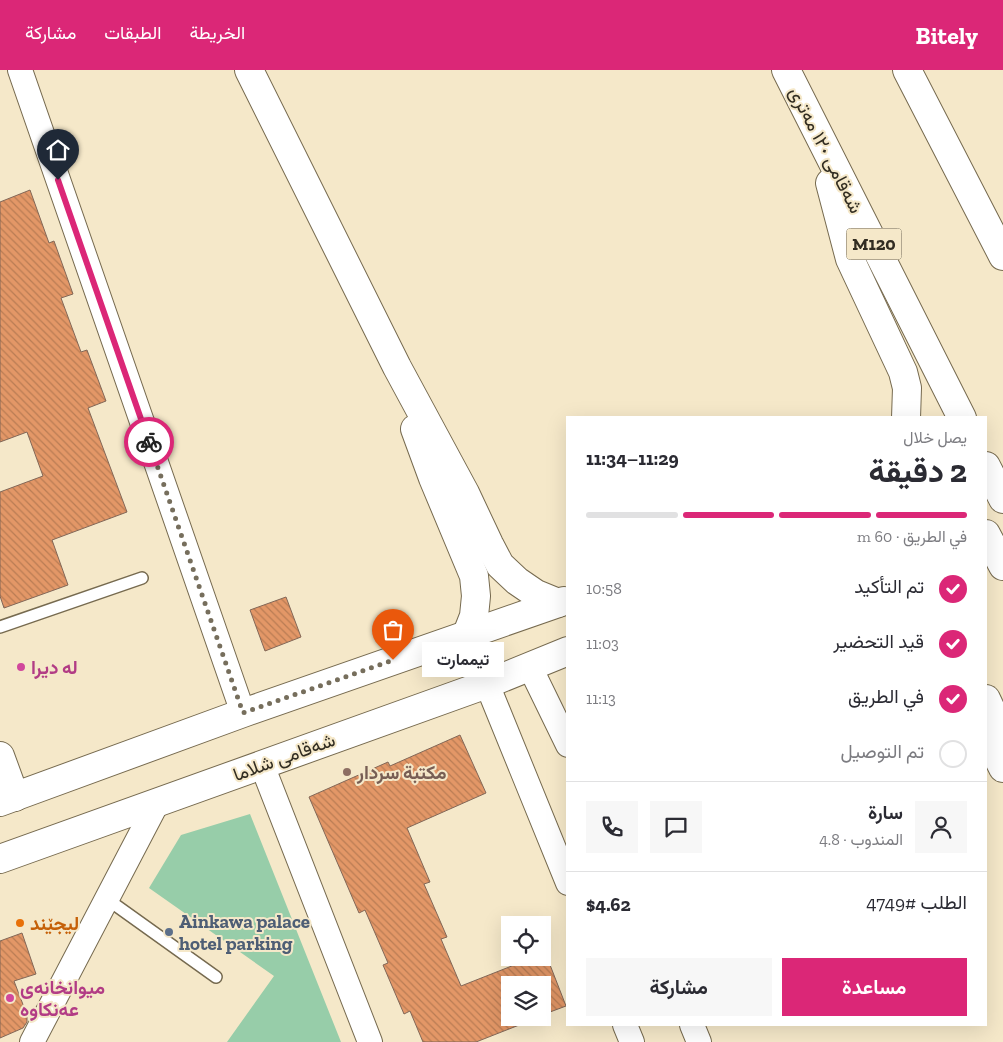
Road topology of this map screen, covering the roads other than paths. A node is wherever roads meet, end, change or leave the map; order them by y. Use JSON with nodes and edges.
{"nodes":[{"id":1,"x":20,"y":70,"type":"edge"},
{"id":2,"x":249,"y":70,"type":"edge"},
{"id":3,"x":786,"y":70,"type":"edge"},
{"id":4,"x":907,"y":70,"type":"edge"},
{"id":5,"x":818,"y":133,"type":"junction"},
{"id":6,"x":1003,"y":256,"type":"edge"},
{"id":7,"x":397,"y":367,"type":"junction"},
{"id":8,"x":906,"y":416,"type":"edge"},
{"id":9,"x":961,"y":416,"type":"edge"},
{"id":10,"x":987,"y":468,"type":"edge"},
{"id":11,"x":1003,"y":499,"type":"edge"},
{"id":12,"x":987,"y":536,"type":"edge"},
{"id":13,"x":1003,"y":566,"type":"edge"},
{"id":14,"x":142,"y":578,"type":"dead end"},
{"id":15,"x":562,"y":601,"type":"edge"},
{"id":16,"x":0,"y":628,"type":"edge"},
{"id":17,"x":467,"y":634,"type":"junction"},
{"id":18,"x":566,"y":652,"type":"edge"},
{"id":19,"x":530,"y":666,"type":"junction"},
{"id":20,"x":487,"y":684,"type":"junction"},
{"id":21,"x":987,"y":701,"type":"edge"},
{"id":22,"x":243,"y":713,"type":"junction"},
{"id":23,"x":1003,"y":735,"type":"edge"},
{"id":24,"x":987,"y":736,"type":"edge"},
{"id":25,"x":566,"y":741,"type":"edge"},
{"id":26,"x":0,"y":756,"type":"edge"},
{"id":27,"x":262,"y":765,"type":"junction"},
{"id":28,"x":1003,"y":768,"type":"edge"},
{"id":29,"x":7,"y":799,"type":"edge"},
{"id":30,"x":157,"y":803,"type":"junction"},
{"id":31,"x":0,"y":859,"type":"edge"},
{"id":32,"x":566,"y":878,"type":"edge"},
{"id":33,"x":107,"y":900,"type":"junction"},
{"id":34,"x":216,"y":977,"type":"dead end"},
{"id":35,"x":625,"y":1026,"type":"edge"},
{"id":36,"x":692,"y":1026,"type":"edge"},
{"id":37,"x":32,"y":1042,"type":"edge"},
{"id":38,"x":370,"y":1042,"type":"edge"},
{"id":39,"x":632,"y":1042,"type":"edge"},
{"id":40,"x":699,"y":1042,"type":"edge"}],
"edges":[{"from":1,"to":22,"type":"street"},
{"from":2,"to":7,"type":"main road"},
{"from":3,"to":5,"type":"main road","name":"شەقامی ١٢٠ مەتری","number":"M120"},
{"from":4,"to":6,"type":"main road"},
{"from":5,"to":8,"type":"main road"},
{"from":5,"to":9,"type":"main road","name":"شەقامی ١٢٠ مەتری","number":"M120"},
{"from":7,"to":15,"type":"main road"},
{"from":7,"to":17,"type":"main road"},
{"from":10,"to":11,"type":"main road"},
{"from":12,"to":13,"type":"main road"},
{"from":14,"to":16,"type":"lane"},
{"from":15,"to":17,"type":"main road"},
{"from":17,"to":22,"type":"main road"},
{"from":18,"to":19,"type":"main road","name":"شەقامی شلاما"},
{"from":19,"to":20,"type":"main road","name":"شەقامی شلاما"},
{"from":19,"to":25,"type":"street"},
{"from":20,"to":27,"type":"main road","name":"شەقامی شلاما"},
{"from":20,"to":32,"type":"street"},
{"from":21,"to":23,"type":"main road"},
{"from":22,"to":29,"type":"main road"},
{"from":24,"to":28,"type":"main road"},
{"from":26,"to":29,"type":"main road"},
{"from":27,"to":30,"type":"main road","name":"شەقامی شلاما"},
{"from":27,"to":38,"type":"street"},
{"from":30,"to":31,"type":"main road","name":"شەقامی شلاما"},
{"from":30,"to":33,"type":"street"},
{"from":33,"to":34,"type":"lane"},
{"from":33,"to":37,"type":"street"},
{"from":35,"to":39,"type":"street"},
{"from":36,"to":40,"type":"street"}]}
